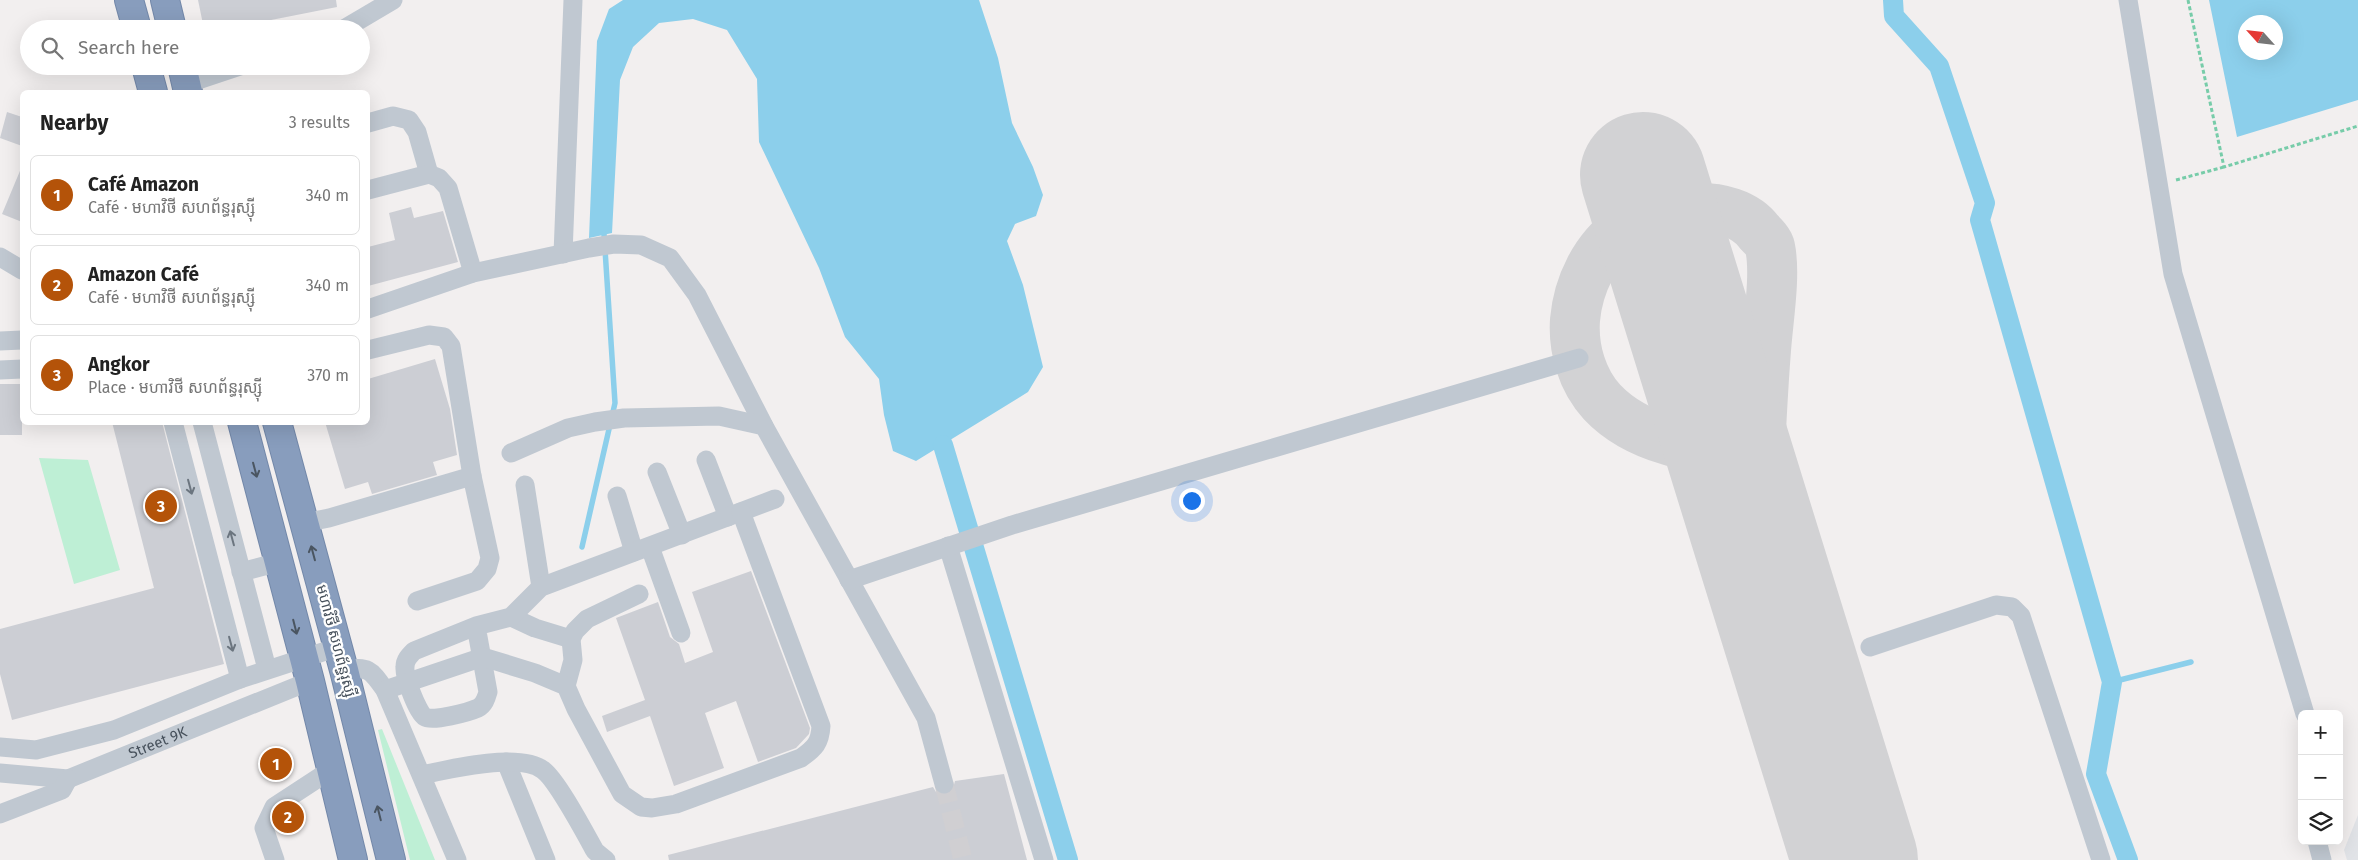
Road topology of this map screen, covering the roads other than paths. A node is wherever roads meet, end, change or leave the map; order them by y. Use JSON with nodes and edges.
{"nodes":[{"id":1,"x":129,"y":0,"type":"edge"},
{"id":2,"x":165,"y":0,"type":"edge"},
{"id":3,"x":393,"y":0,"type":"edge"},
{"id":4,"x":573,"y":0,"type":"edge"},
{"id":5,"x":2128,"y":0,"type":"edge"},
{"id":6,"x":135,"y":20,"type":"edge"},
{"id":7,"x":170,"y":20,"type":"edge"},
{"id":8,"x":359,"y":20,"type":"edge"},
{"id":9,"x":148,"y":75,"type":"edge"},
{"id":10,"x":207,"y":75,"type":"edge"},
{"id":11,"x":185,"y":81,"type":"edge"},
{"id":12,"x":152,"y":90,"type":"edge"},
{"id":13,"x":370,"y":122,"type":"edge"},
{"id":14,"x":429,"y":174,"type":"junction"},
{"id":15,"x":370,"y":189,"type":"edge"},
{"id":16,"x":563,"y":254,"type":"junction"},
{"id":17,"x":0,"y":256,"type":"edge"},
{"id":18,"x":20,"y":269,"type":"edge"},
{"id":19,"x":473,"y":273,"type":"junction"},
{"id":20,"x":370,"y":308,"type":"edge"},
{"id":21,"x":20,"y":340,"type":"edge"},
{"id":22,"x":0,"y":341,"type":"edge"},
{"id":23,"x":370,"y":349,"type":"edge"},
{"id":24,"x":1579,"y":358,"type":"dead end"},
{"id":25,"x":20,"y":369,"type":"edge"},
{"id":26,"x":0,"y":370,"type":"edge"},
{"id":27,"x":174,"y":425,"type":"edge"},
{"id":28,"x":203,"y":425,"type":"edge"},
{"id":29,"x":243,"y":425,"type":"edge"},
{"id":30,"x":278,"y":425,"type":"edge"},
{"id":31,"x":764,"y":426,"type":"junction"},
{"id":32,"x":511,"y":453,"type":"dead end"},
{"id":33,"x":211,"y":455,"type":"junction"},
{"id":34,"x":706,"y":460,"type":"dead end"},
{"id":35,"x":183,"y":462,"type":"junction"},
{"id":36,"x":657,"y":472,"type":"dead end"},
{"id":37,"x":472,"y":476,"type":"junction"},
{"id":38,"x":525,"y":485,"type":"dead end"},
{"id":39,"x":617,"y":496,"type":"dead end"},
{"id":40,"x":775,"y":499,"type":"dead end"},
{"id":41,"x":734,"y":514,"type":"junction"},
{"id":42,"x":304,"y":523,"type":"junction"},
{"id":43,"x":682,"y":535,"type":"junction"},
{"id":44,"x":948,"y":546,"type":"junction"},
{"id":45,"x":642,"y":549,"type":"junction"},
{"id":46,"x":279,"y":562,"type":"junction"},
{"id":47,"x":241,"y":572,"type":"junction"},
{"id":48,"x":849,"y":580,"type":"junction"},
{"id":49,"x":541,"y":587,"type":"junction"},
{"id":50,"x":639,"y":594,"type":"dead end"},
{"id":51,"x":417,"y":601,"type":"dead end"},
{"id":52,"x":511,"y":617,"type":"junction"},
{"id":53,"x":476,"y":626,"type":"junction"},
{"id":54,"x":681,"y":633,"type":"dead end"},
{"id":55,"x":571,"y":639,"type":"junction"},
{"id":56,"x":1870,"y":647,"type":"dead end"},
{"id":57,"x":483,"y":657,"type":"junction"},
{"id":58,"x":341,"y":659,"type":"junction"},
{"id":59,"x":267,"y":669,"type":"junction"},
{"id":60,"x":307,"y":669,"type":"junction"},
{"id":61,"x":240,"y":678,"type":"junction"},
{"id":62,"x":408,"y":682,"type":"junction"},
{"id":63,"x":566,"y":686,"type":"junction"},
{"id":64,"x":385,"y":690,"type":"junction"},
{"id":65,"x":2304,"y":710,"type":"edge"},
{"id":66,"x":0,"y":748,"type":"edge"},
{"id":67,"x":506,"y":762,"type":"junction"},
{"id":68,"x":332,"y":769,"type":"junction"},
{"id":69,"x":0,"y":773,"type":"edge"},
{"id":70,"x":422,"y":775,"type":"junction"},
{"id":71,"x":68,"y":779,"type":"junction"},
{"id":72,"x":944,"y":784,"type":"tunnel mouth"},
{"id":73,"x":0,"y":814,"type":"edge"},
{"id":74,"x":2318,"y":845,"type":"edge"},
{"id":75,"x":385,"y":859,"type":"edge"},
{"id":76,"x":275,"y":860,"type":"edge"},
{"id":77,"x":353,"y":860,"type":"edge"},
{"id":78,"x":457,"y":860,"type":"edge"},
{"id":79,"x":546,"y":860,"type":"edge"},
{"id":80,"x":606,"y":860,"type":"edge"},
{"id":81,"x":1044,"y":860,"type":"edge"},
{"id":82,"x":2101,"y":860,"type":"edge"},
{"id":83,"x":2322,"y":860,"type":"edge"}],
"edges":[{"from":1,"to":6,"type":"highway"},
{"from":2,"to":7,"type":"highway"},
{"from":3,"to":8,"type":"street"},
{"from":4,"to":16,"type":"street"},
{"from":5,"to":65,"type":"street"},
{"from":9,"to":12,"type":"highway"},
{"from":10,"to":11,"type":"street"},
{"from":13,"to":14,"type":"street"},
{"from":14,"to":15,"type":"street"},
{"from":14,"to":19,"type":"street"},
{"from":16,"to":19,"type":"street"},
{"from":16,"to":31,"type":"street"},
{"from":17,"to":18,"type":"street"},
{"from":19,"to":20,"type":"street"},
{"from":21,"to":22,"type":"street"},
{"from":23,"to":37,"type":"street"},
{"from":24,"to":44,"type":"street"},
{"from":25,"to":26,"type":"street"},
{"from":27,"to":35,"type":"street"},
{"from":28,"to":33,"type":"street"},
{"from":29,"to":46,"type":"highway","one_way":true},
{"from":30,"to":42,"type":"highway","name":"មហាវិថី សហព័ន្ធរុស្ស៊ី"},
{"from":31,"to":32,"type":"street"},
{"from":31,"to":48,"type":"street"},
{"from":33,"to":35,"type":"street"},
{"from":47,"to":33,"type":"street","one_way":true},
{"from":34,"to":41,"type":"street"},
{"from":35,"to":61,"type":"street","one_way":true},
{"from":36,"to":43,"type":"street"},
{"from":37,"to":42,"type":"street"},
{"from":37,"to":51,"type":"street"},
{"from":38,"to":49,"type":"street"},
{"from":39,"to":45,"type":"street"},
{"from":40,"to":41,"type":"street"},
{"from":41,"to":43,"type":"street"},
{"from":41,"to":63,"type":"street"},
{"from":58,"to":42,"type":"highway","name":"មហាវិថី សហព័ន្ធរុស្ស៊ី","one_way":true},
{"from":43,"to":45,"type":"street"},
{"from":44,"to":48,"type":"street"},
{"from":44,"to":81,"type":"street"},
{"from":45,"to":49,"type":"street"},
{"from":45,"to":54,"type":"street"},
{"from":46,"to":47,"type":"street"},
{"from":46,"to":60,"type":"highway","one_way":true},
{"from":47,"to":59,"type":"street"},
{"from":48,"to":72,"type":"street"},
{"from":49,"to":52,"type":"street"},
{"from":50,"to":55,"type":"street"},
{"from":52,"to":53,"type":"street"},
{"from":52,"to":55,"type":"street"},
{"from":53,"to":57,"type":"street"},
{"from":53,"to":62,"type":"street"},
{"from":55,"to":63,"type":"street"},
{"from":56,"to":82,"type":"street"},
{"from":57,"to":62,"type":"street"},
{"from":57,"to":62,"type":"street"},
{"from":57,"to":63,"type":"street"},
{"from":58,"to":60,"type":"highway"},
{"from":58,"to":64,"type":"street"},
{"from":75,"to":58,"type":"highway","name":"មហាវិថី សហព័ន្ធរុស្ស៊ី","one_way":true},
{"from":59,"to":60,"type":"street"},
{"from":59,"to":61,"type":"street"},
{"from":60,"to":68,"type":"highway"},
{"from":60,"to":71,"type":"street","name":"Street 9K"},
{"from":61,"to":66,"type":"street"},
{"from":62,"to":64,"type":"street"},
{"from":64,"to":70,"type":"street"},
{"from":67,"to":70,"type":"street"},
{"from":67,"to":79,"type":"street"},
{"from":67,"to":80,"type":"street"},
{"from":68,"to":76,"type":"street"},
{"from":68,"to":77,"type":"highway"},
{"from":69,"to":71,"type":"street","name":"Street 9K"},
{"from":70,"to":78,"type":"street"},
{"from":71,"to":73,"type":"street"},
{"from":74,"to":83,"type":"street"}]}
